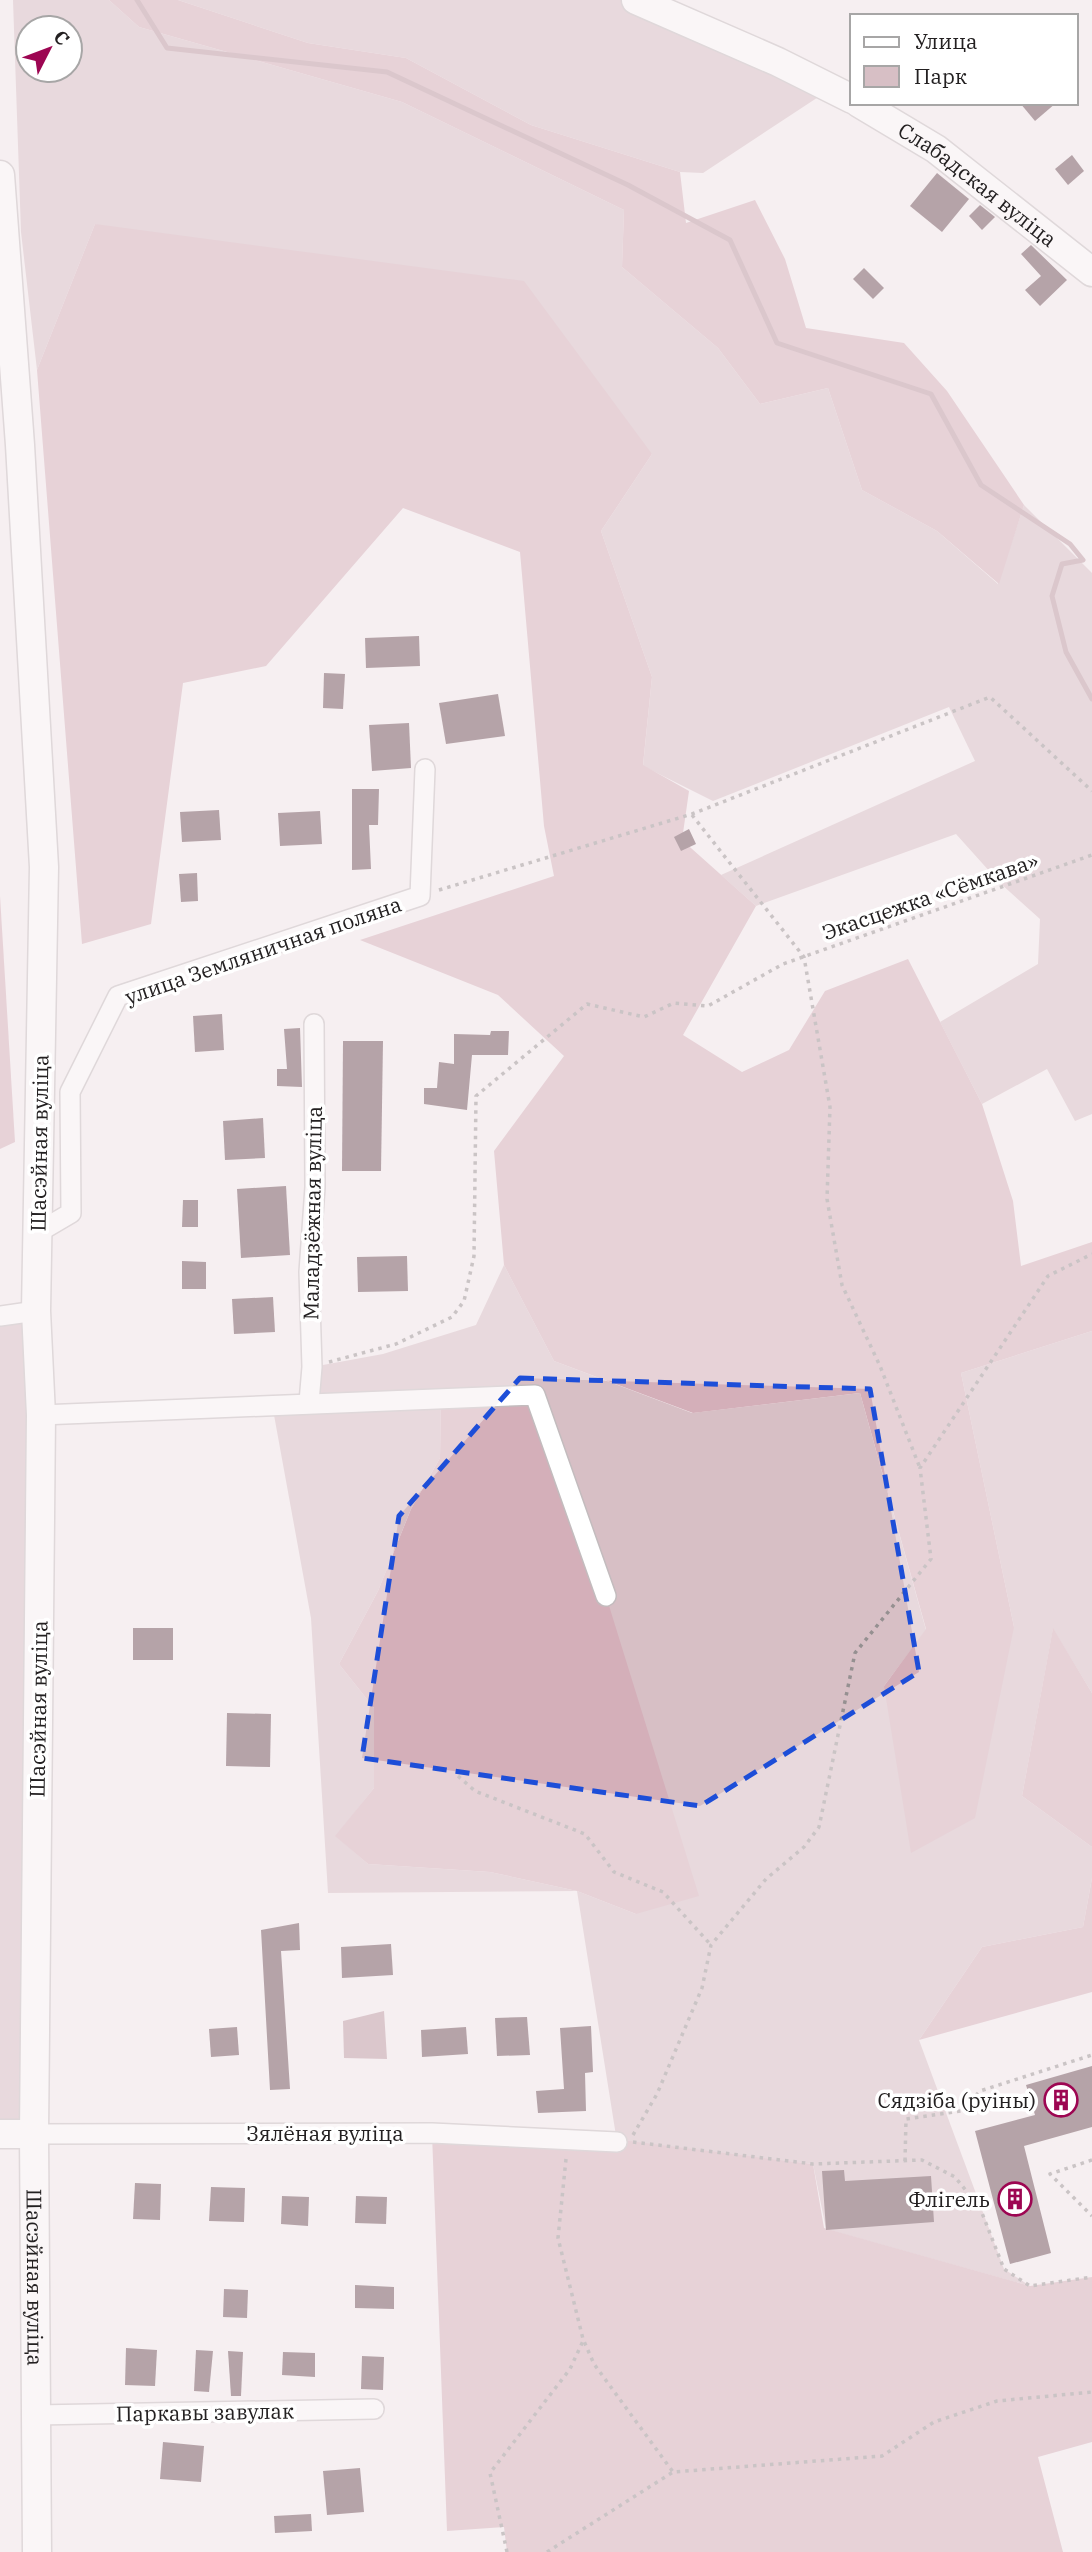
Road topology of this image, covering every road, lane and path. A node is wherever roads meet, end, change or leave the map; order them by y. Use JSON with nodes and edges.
{"nodes":[{"id":1,"x":636,"y":0,"type":"edge"},
{"id":2,"x":850,"y":98,"type":"edge"},
{"id":3,"x":862,"y":105,"type":"edge"},
{"id":4,"x":0,"y":176,"type":"edge"},
{"id":5,"x":1089,"y":266,"type":"edge"},
{"id":6,"x":425,"y":769,"type":"dead end"},
{"id":7,"x":1092,"y":792,"type":"edge"},
{"id":8,"x":692,"y":814,"type":"junction"},
{"id":9,"x":1092,"y":855,"type":"edge"},
{"id":10,"x":420,"y":896,"type":"junction"},
{"id":11,"x":804,"y":957,"type":"junction"},
{"id":12,"x":314,"y":1024,"type":"dead end"},
{"id":13,"x":37,"y":1233,"type":"junction"},
{"id":14,"x":1092,"y":1254,"type":"edge"},
{"id":15,"x":36,"y":1311,"type":"junction"},
{"id":16,"x":0,"y":1316,"type":"edge"},
{"id":17,"x":312,"y":1367,"type":"junction"},
{"id":18,"x":309,"y":1402,"type":"junction"},
{"id":19,"x":41,"y":1415,"type":"junction"},
{"id":20,"x":920,"y":1468,"type":"junction"},
{"id":21,"x":606,"y":1596,"type":"dead end"},
{"id":22,"x":458,"y":1776,"type":"dead end"},
{"id":23,"x":711,"y":1945,"type":"junction"},
{"id":24,"x":1092,"y":2054,"type":"edge"},
{"id":25,"x":0,"y":2134,"type":"edge"},
{"id":26,"x":34,"y":2134,"type":"junction"},
{"id":27,"x":568,"y":2140,"type":"junction"},
{"id":28,"x":623,"y":2142,"type":"junction"},
{"id":29,"x":1092,"y":2160,"type":"edge"},
{"id":30,"x":905,"y":2161,"type":"junction"},
{"id":31,"x":1092,"y":2216,"type":"edge"},
{"id":32,"x":1092,"y":2277,"type":"edge"},
{"id":33,"x":583,"y":2339,"type":"junction"},
{"id":34,"x":1092,"y":2392,"type":"edge"},
{"id":35,"x":374,"y":2409,"type":"dead end"},
{"id":36,"x":36,"y":2415,"type":"junction"},
{"id":37,"x":673,"y":2472,"type":"junction"},
{"id":38,"x":37,"y":2552,"type":"edge"},
{"id":39,"x":507,"y":2552,"type":"edge"},
{"id":40,"x":547,"y":2552,"type":"edge"}],
"edges":[{"from":1,"to":2,"type":"main road"},
{"from":3,"to":5,"type":"main road","name":"Слабадская вуліца"},
{"from":4,"to":13,"type":"main road","name":"Шасэйная вуліца"},
{"from":6,"to":10,"type":"street","name":"улица Земляничная поляна"},
{"from":7,"to":8,"type":"path"},
{"from":8,"to":10,"type":"path"},
{"from":8,"to":11,"type":"path"},
{"from":9,"to":11,"type":"path","name":"Экасцежка «Сёмкава»"},
{"from":10,"to":13,"type":"street","name":"улица Земляничная поляна"},
{"from":11,"to":17,"type":"path"},
{"from":11,"to":20,"type":"path","name":"Экасцежка «Сёмкава»"},
{"from":12,"to":17,"type":"street","name":"Маладзёжная вуліца"},
{"from":13,"to":15,"type":"main road","name":"Шасэйная вуліца"},
{"from":14,"to":20,"type":"path"},
{"from":15,"to":16,"type":"street"},
{"from":15,"to":19,"type":"main road","name":"Шасэйная вуліца"},
{"from":17,"to":18,"type":"street","name":"Маладзёжная вуліца"},
{"from":18,"to":19,"type":"street"},
{"from":18,"to":21,"type":"street"},
{"from":19,"to":26,"type":"main road","name":"Шасэйная вуліца"},
{"from":20,"to":23,"type":"path","name":"Экасцежка «Сёмкава»"},
{"from":22,"to":23,"type":"path"},
{"from":23,"to":28,"type":"path","name":"Экасцежка «Сёмкава»"},
{"from":24,"to":30,"type":"path"},
{"from":25,"to":26,"type":"main road"},
{"from":26,"to":27,"type":"street","name":"Зялёная вуліца"},
{"from":26,"to":36,"type":"main road","name":"Шасэйная вуліца"},
{"from":27,"to":28,"type":"street","name":"Зялёная вуліца"},
{"from":27,"to":33,"type":"path"},
{"from":28,"to":30,"type":"path"},
{"from":29,"to":31,"type":"path"},
{"from":30,"to":32,"type":"path"},
{"from":33,"to":37,"type":"path"},
{"from":33,"to":39,"type":"path"},
{"from":34,"to":37,"type":"path"},
{"from":35,"to":36,"type":"street","name":"Паркавы завулак"},
{"from":36,"to":38,"type":"main road","name":"Шасэйная вуліца"},
{"from":37,"to":40,"type":"path"}]}
